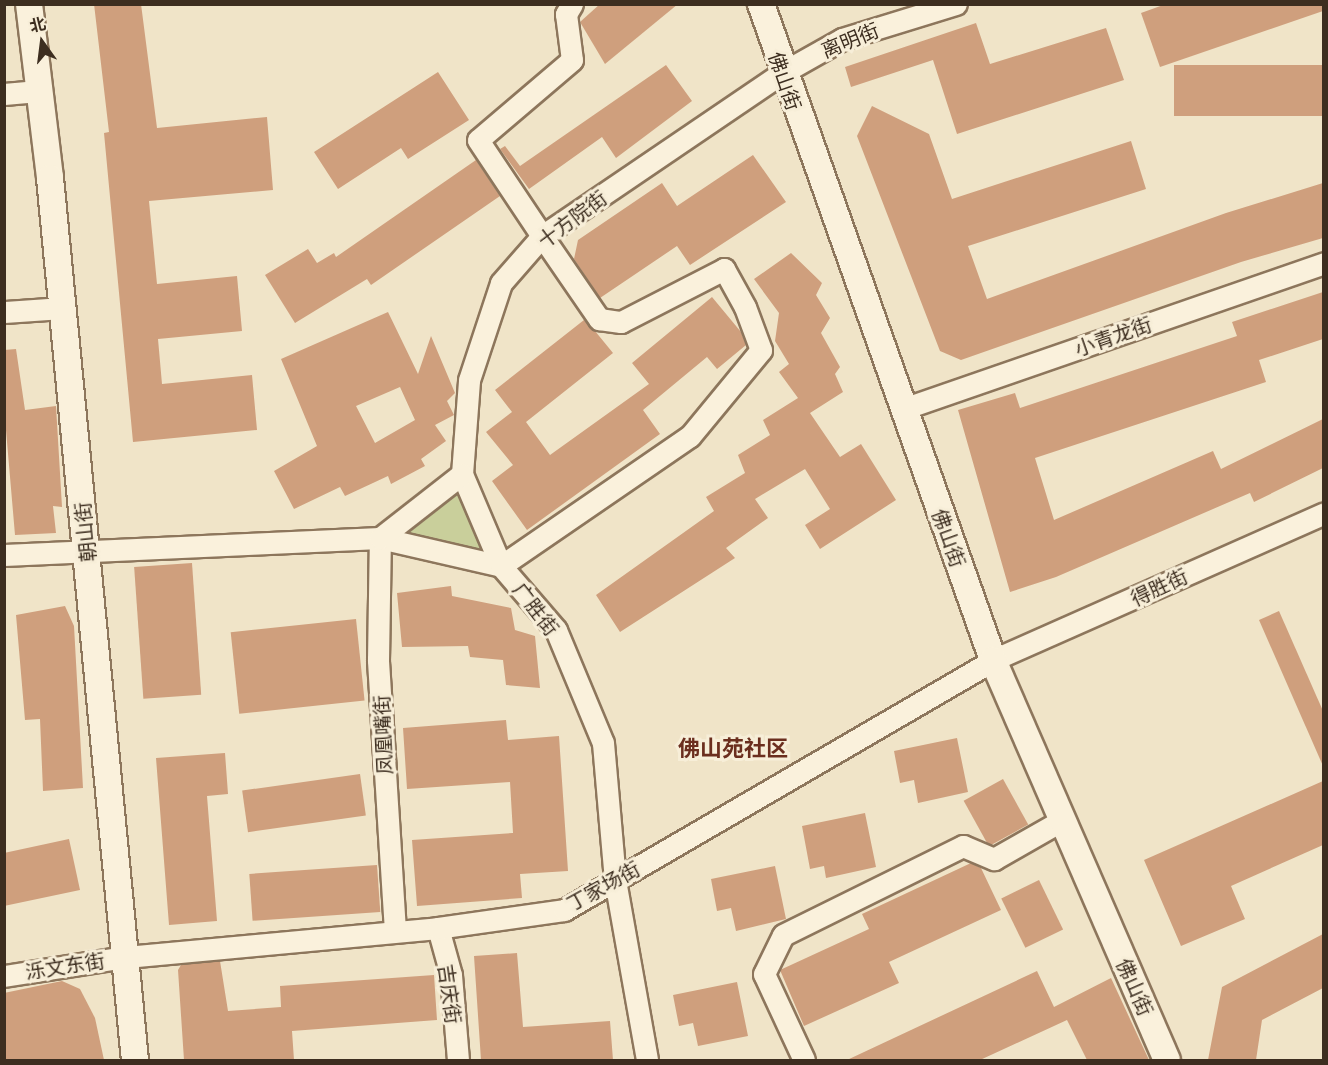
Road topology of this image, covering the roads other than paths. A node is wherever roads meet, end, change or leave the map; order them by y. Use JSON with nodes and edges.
{"nodes":[{"id":1,"x":29,"y":4,"type":"edge"},
{"id":2,"x":572,"y":4,"type":"edge"},
{"id":3,"x":761,"y":4,"type":"edge"},
{"id":4,"x":956,"y":4,"type":"edge"},
{"id":5,"x":782,"y":73,"type":"junction"},
{"id":6,"x":38,"y":91,"type":"junction"},
{"id":7,"x":4,"y":94,"type":"edge"},
{"id":8,"x":542,"y":236,"type":"junction"},
{"id":9,"x":1323,"y":263,"type":"edge"},
{"id":10,"x":63,"y":308,"type":"junction"},
{"id":11,"x":4,"y":312,"type":"edge"},
{"id":12,"x":903,"y":409,"type":"junction"},
{"id":13,"x":462,"y":474,"type":"junction"},
{"id":14,"x":1323,"y":513,"type":"edge"},
{"id":15,"x":380,"y":538,"type":"junction"},
{"id":16,"x":87,"y":552,"type":"junction"},
{"id":17,"x":4,"y":555,"type":"edge"},
{"id":18,"x":501,"y":566,"type":"junction"},
{"id":19,"x":993,"y":660,"type":"junction"},
{"id":20,"x":1061,"y":821,"type":"junction"},
{"id":21,"x":615,"y":880,"type":"junction"},
{"id":22,"x":438,"y":928,"type":"junction"},
{"id":23,"x":395,"y":931,"type":"junction"},
{"id":24,"x":126,"y":957,"type":"junction"},
{"id":25,"x":4,"y":976,"type":"edge"},
{"id":26,"x":135,"y":1060,"type":"edge"},
{"id":27,"x":458,"y":1060,"type":"edge"},
{"id":28,"x":647,"y":1060,"type":"edge"},
{"id":29,"x":804,"y":1060,"type":"edge"},
{"id":30,"x":1167,"y":1060,"type":"edge"}],
"edges":[{"from":1,"to":6,"type":"street","name":"朝山街"},
{"from":2,"to":8,"type":"street"},
{"from":3,"to":5,"type":"street","name":"佛山街"},
{"from":4,"to":5,"type":"street","name":"离明街"},
{"from":5,"to":8,"type":"street","name":"十方院街"},
{"from":5,"to":12,"type":"street","name":"佛山街"},
{"from":6,"to":7,"type":"street"},
{"from":6,"to":10,"type":"street","name":"朝山街"},
{"from":8,"to":13,"type":"street","name":"十方院街"},
{"from":8,"to":18,"type":"street"},
{"from":9,"to":12,"type":"street","name":"小青龙街"},
{"from":10,"to":11,"type":"street"},
{"from":10,"to":16,"type":"street","name":"朝山街"},
{"from":12,"to":19,"type":"street","name":"佛山街"},
{"from":13,"to":15,"type":"street"},
{"from":13,"to":18,"type":"street","name":"十方院街"},
{"from":14,"to":19,"type":"street","name":"得胜街"},
{"from":15,"to":16,"type":"street","name":"广胜街"},
{"from":15,"to":18,"type":"street","name":"广胜街"},
{"from":15,"to":23,"type":"street","name":"凤凰嘴街"},
{"from":16,"to":17,"type":"street","name":"广胜街"},
{"from":16,"to":24,"type":"street","name":"朝山街"},
{"from":18,"to":21,"type":"street","name":"广胜街"},
{"from":19,"to":20,"type":"street","name":"佛山街"},
{"from":19,"to":21,"type":"street","name":"丁家场街"},
{"from":20,"to":29,"type":"street"},
{"from":20,"to":30,"type":"street","name":"佛山街"},
{"from":21,"to":22,"type":"street","name":"丁家场街"},
{"from":21,"to":28,"type":"street","name":"广胜街"},
{"from":22,"to":23,"type":"street","name":"丁家场街"},
{"from":22,"to":27,"type":"street","name":"吉庆街"},
{"from":23,"to":24,"type":"street","name":"丁家场街"},
{"from":24,"to":25,"type":"street","name":"泺文东街"},
{"from":24,"to":26,"type":"street","name":"朝山街"}]}
